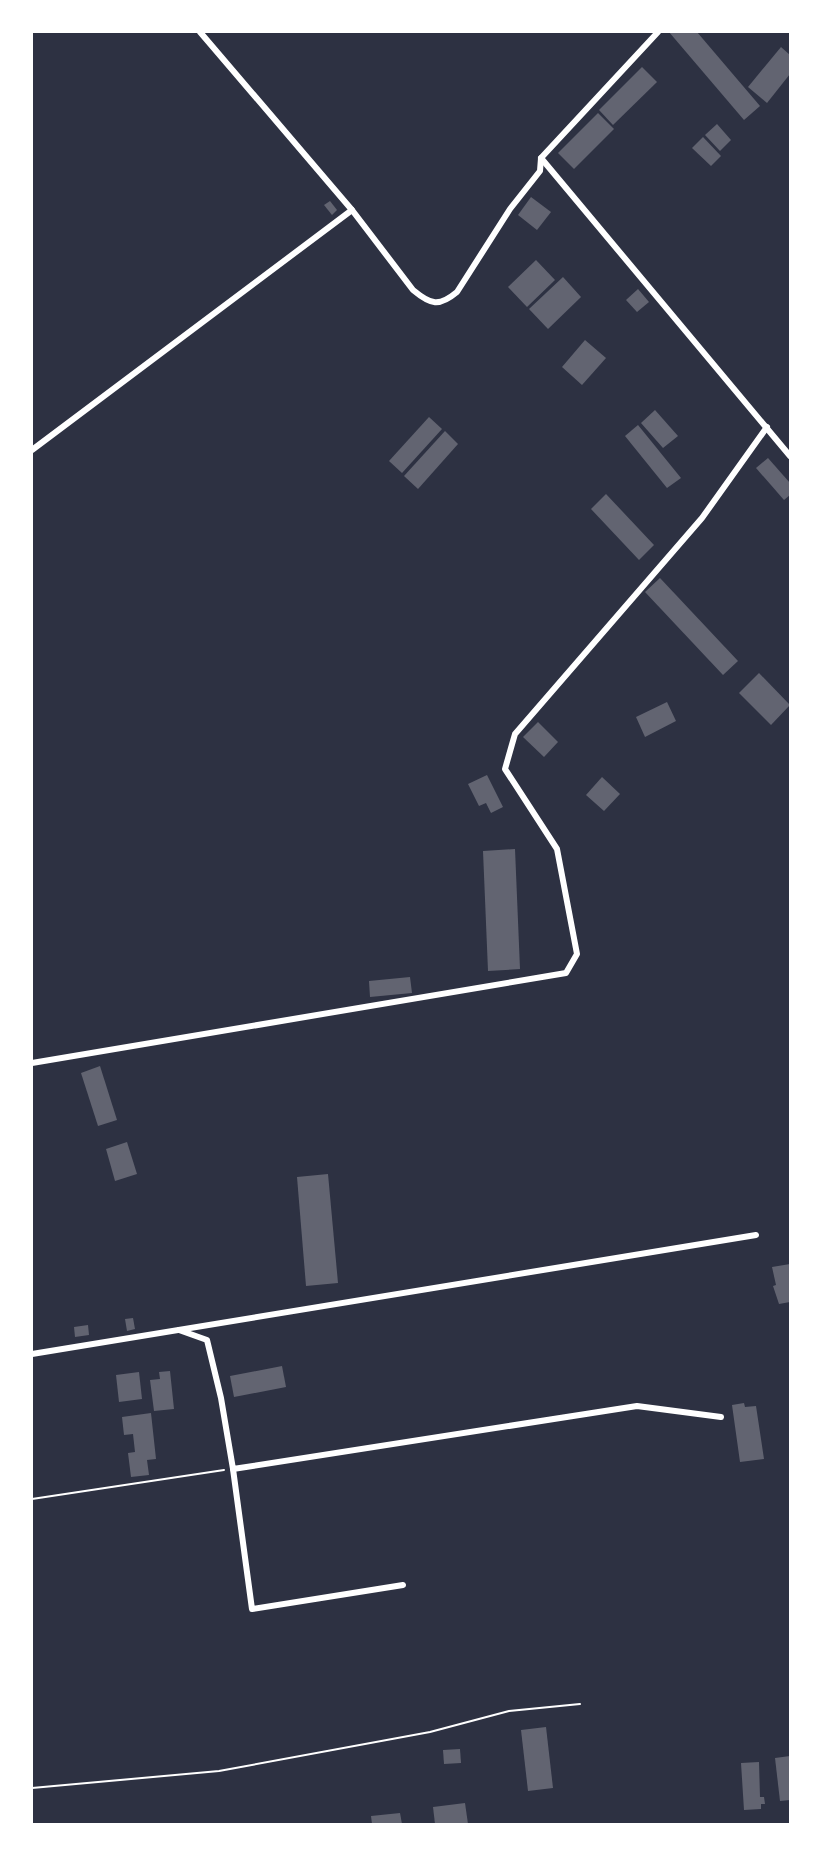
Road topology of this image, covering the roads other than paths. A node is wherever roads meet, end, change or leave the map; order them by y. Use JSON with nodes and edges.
{"nodes":[{"id":1,"x":200,"y":32,"type":"edge"},
{"id":2,"x":658,"y":32,"type":"edge"},
{"id":3,"x":541,"y":158,"type":"junction"},
{"id":4,"x":352,"y":210,"type":"junction"},
{"id":5,"x":767,"y":427,"type":"junction"},
{"id":6,"x":32,"y":450,"type":"edge"},
{"id":7,"x":790,"y":456,"type":"edge"},
{"id":8,"x":32,"y":1062,"type":"edge"},
{"id":9,"x":756,"y":1235,"type":"dead end"},
{"id":10,"x":178,"y":1329,"type":"junction"},
{"id":11,"x":32,"y":1353,"type":"edge"},
{"id":12,"x":721,"y":1417,"type":"dead end"},
{"id":13,"x":233,"y":1469,"type":"junction"},
{"id":14,"x":403,"y":1585,"type":"dead end"}],
"edges":[{"from":1,"to":4,"type":"street"},
{"from":2,"to":3,"type":"street"},
{"from":3,"to":4,"type":"street"},
{"from":3,"to":5,"type":"street"},
{"from":4,"to":6,"type":"street"},
{"from":5,"to":7,"type":"street"},
{"from":5,"to":8,"type":"street"},
{"from":9,"to":10,"type":"street"},
{"from":10,"to":11,"type":"street"},
{"from":10,"to":13,"type":"street"},
{"from":12,"to":13,"type":"street"},
{"from":13,"to":14,"type":"street"}]}
